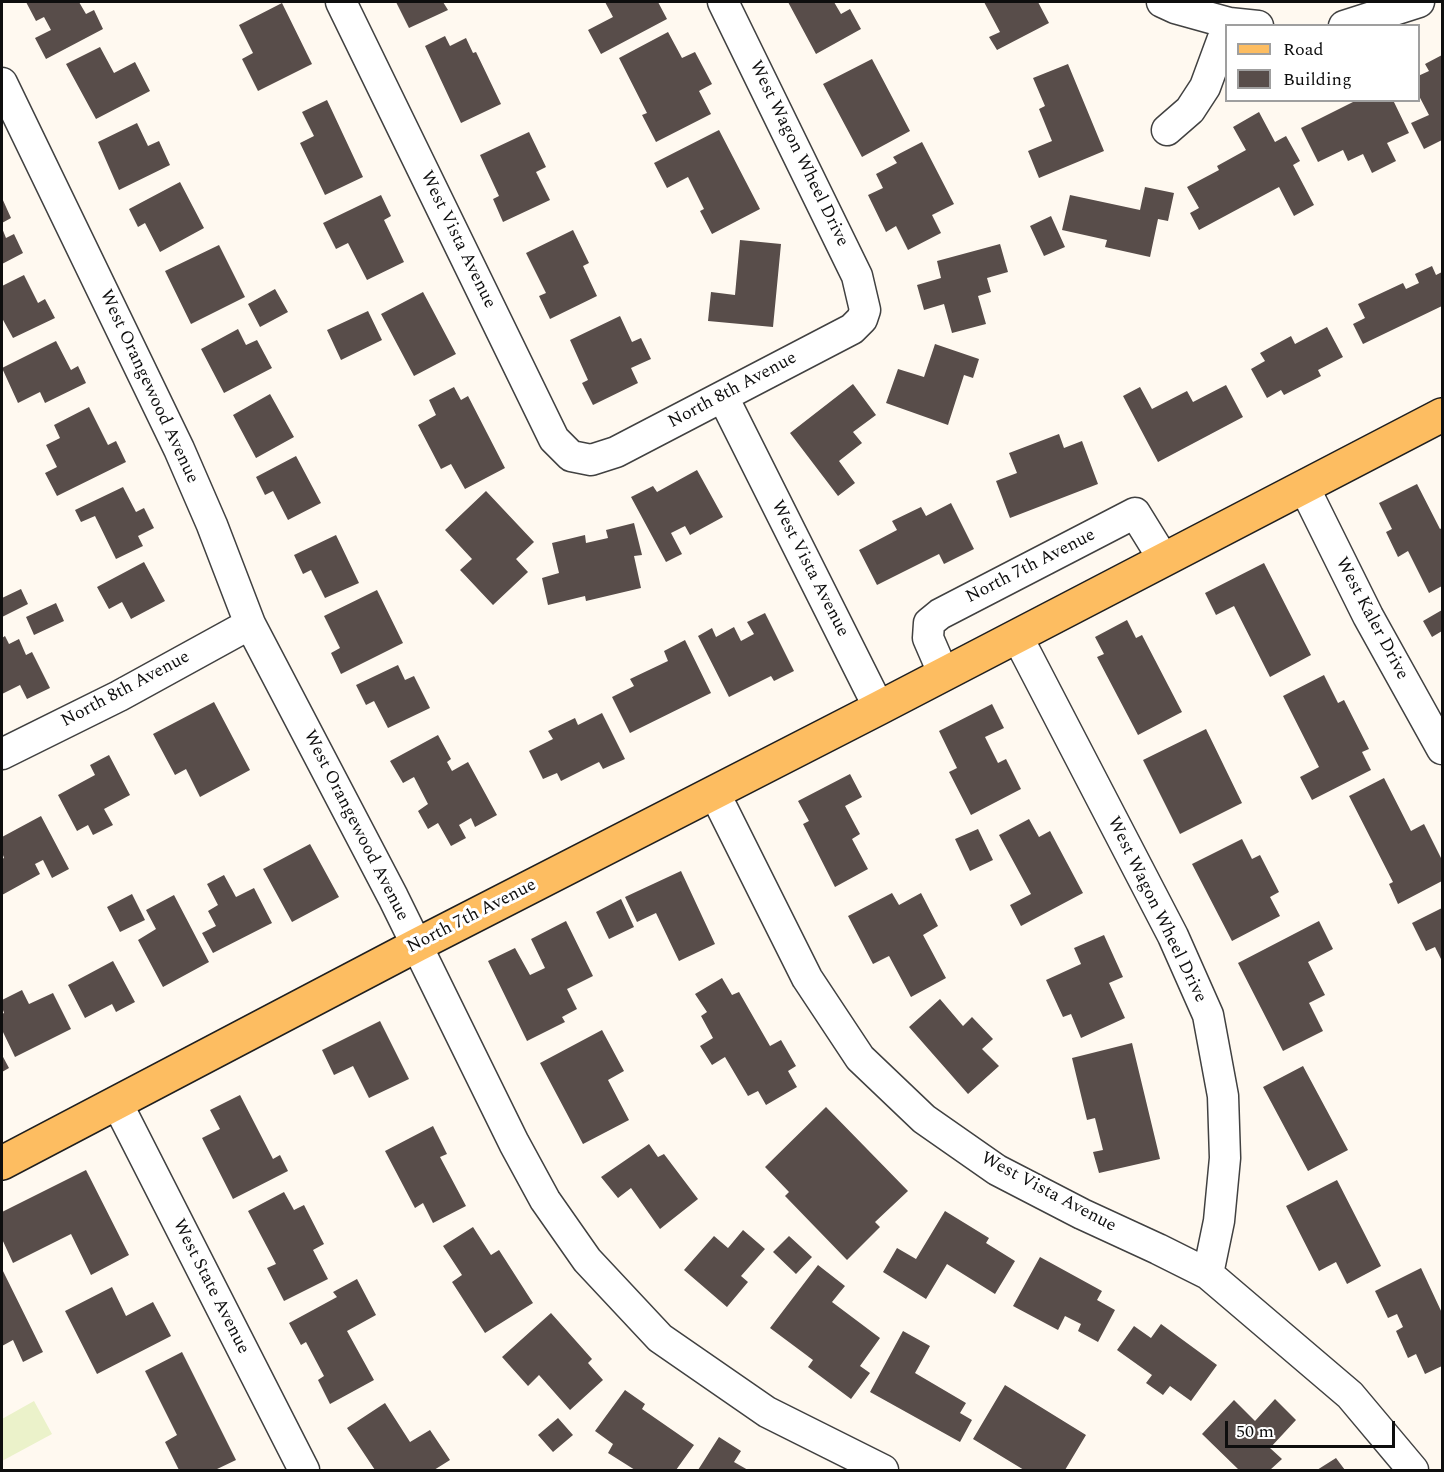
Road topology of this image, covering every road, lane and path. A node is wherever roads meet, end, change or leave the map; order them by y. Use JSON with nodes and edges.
{"nodes":[{"id":1,"x":341,"y":2,"type":"edge"},
{"id":2,"x":723,"y":2,"type":"edge"},
{"id":3,"x":1162,"y":2,"type":"edge"},
{"id":4,"x":1419,"y":2,"type":"edge"},
{"id":5,"x":1235,"y":21,"type":"edge"},
{"id":6,"x":1350,"y":24,"type":"edge"},
{"id":7,"x":1225,"y":43,"type":"edge"},
{"id":8,"x":2,"y":83,"type":"edge"},
{"id":9,"x":1167,"y":130,"type":"dead end"},
{"id":10,"x":865,"y":310,"type":"joint"},
{"id":11,"x":723,"y":397,"type":"junction"},
{"id":12,"x":1443,"y":415,"type":"edge"},
{"id":13,"x":591,"y":460,"type":"joint"},
{"id":14,"x":1304,"y":487,"type":"junction"},
{"id":15,"x":1164,"y":560,"type":"junction"},
{"id":16,"x":250,"y":624,"type":"junction"},
{"id":17,"x":1017,"y":636,"type":"junction"},
{"id":18,"x":944,"y":675,"type":"junction"},
{"id":19,"x":879,"y":708,"type":"junction"},
{"id":20,"x":1443,"y":749,"type":"edge"},
{"id":21,"x":2,"y":754,"type":"edge"},
{"id":22,"x":714,"y":792,"type":"junction"},
{"id":23,"x":417,"y":945,"type":"junction"},
{"id":24,"x":117,"y":1103,"type":"junction"},
{"id":25,"x":2,"y":1163,"type":"edge"},
{"id":26,"x":1208,"y":1274,"type":"junction"},
{"id":27,"x":304,"y":1470,"type":"edge"},
{"id":28,"x":884,"y":1470,"type":"edge"},
{"id":29,"x":1413,"y":1470,"type":"edge"}],
"edges":[{"from":1,"to":13,"type":"street","name":"West Vista Avenue"},
{"from":2,"to":10,"type":"street","name":"West Wagon Wheel Drive"},
{"from":3,"to":5,"type":"street"},
{"from":4,"to":6,"type":"street"},
{"from":7,"to":9,"type":"street"},
{"from":8,"to":16,"type":"street","name":"West Orangewood Avenue"},
{"from":10,"to":11,"type":"street","name":"North 8th Avenue"},
{"from":11,"to":13,"type":"street","name":"North 8th Avenue"},
{"from":11,"to":19,"type":"street","name":"West Vista Avenue"},
{"from":12,"to":14,"type":"main road","name":"North 7th Avenue"},
{"from":14,"to":15,"type":"main road","name":"North 7th Avenue"},
{"from":14,"to":20,"type":"street","name":"West Kaler Drive"},
{"from":15,"to":17,"type":"main road","name":"North 7th Avenue"},
{"from":15,"to":18,"type":"street","name":"North 7th Avenue"},
{"from":16,"to":21,"type":"street","name":"North 8th Avenue"},
{"from":16,"to":23,"type":"street","name":"West Orangewood Avenue"},
{"from":17,"to":18,"type":"main road","name":"North 7th Avenue"},
{"from":17,"to":26,"type":"street","name":"West Wagon Wheel Drive"},
{"from":18,"to":19,"type":"main road","name":"North 7th Avenue"},
{"from":19,"to":22,"type":"main road","name":"North 7th Avenue"},
{"from":22,"to":23,"type":"main road","name":"North 7th Avenue"},
{"from":22,"to":26,"type":"street","name":"West Vista Avenue"},
{"from":23,"to":24,"type":"main road","name":"North 7th Avenue"},
{"from":23,"to":28,"type":"street","name":"West Orangewood Avenue"},
{"from":24,"to":25,"type":"main road","name":"North 7th Avenue"},
{"from":24,"to":27,"type":"street","name":"West State Avenue"},
{"from":26,"to":29,"type":"street","name":"West Vista Avenue"}]}
